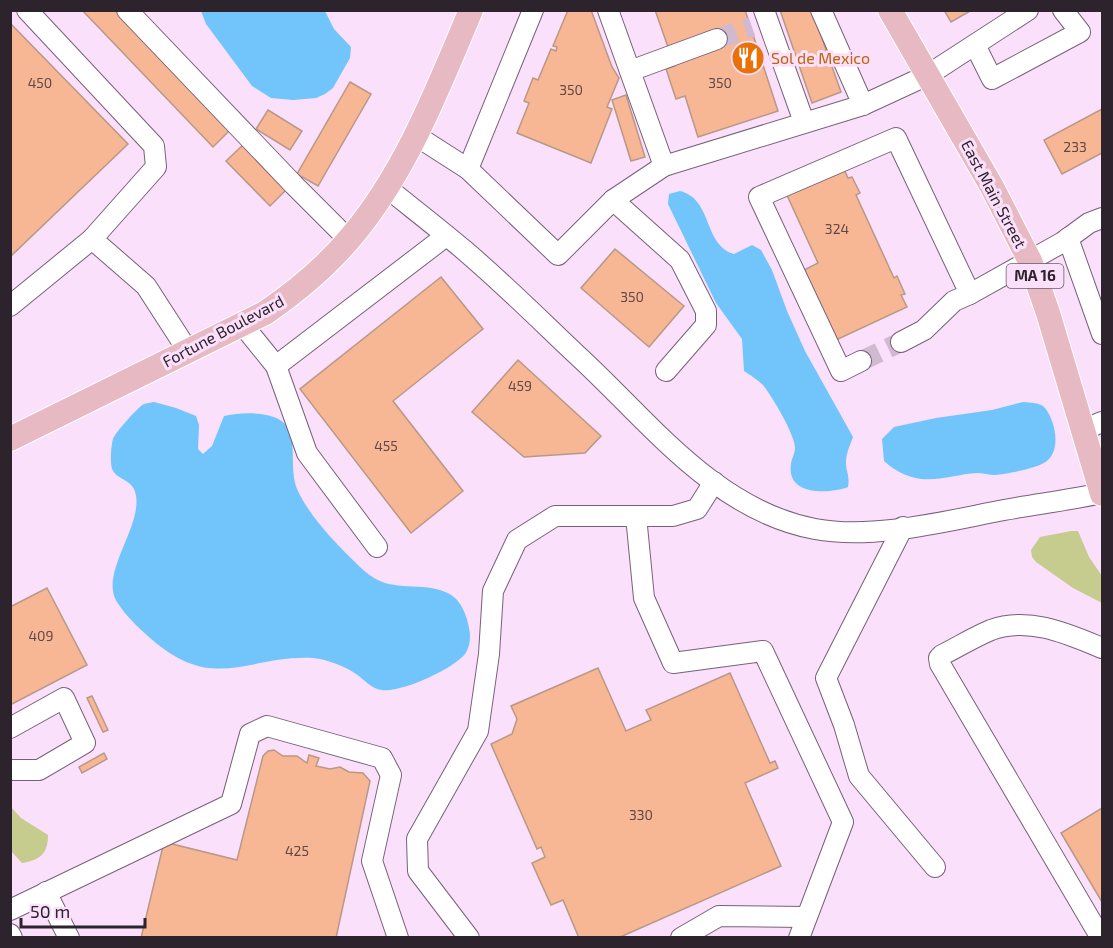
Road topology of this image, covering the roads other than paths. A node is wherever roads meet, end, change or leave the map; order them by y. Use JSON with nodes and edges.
{"nodes":[{"id":1,"x":27,"y":10,"type":"edge"},
{"id":2,"x":127,"y":10,"type":"edge"},
{"id":3,"x":471,"y":10,"type":"edge"},
{"id":4,"x":533,"y":10,"type":"edge"},
{"id":5,"x":608,"y":10,"type":"edge"},
{"id":6,"x":820,"y":10,"type":"edge"},
{"id":7,"x":890,"y":10,"type":"edge"},
{"id":8,"x":1028,"y":10,"type":"edge"},
{"id":9,"x":1063,"y":10,"type":"edge"},
{"id":10,"x":761,"y":19,"type":"edge"},
{"id":11,"x":717,"y":39,"type":"tunnel mouth"},
{"id":12,"x":975,"y":45,"type":"junction"},
{"id":13,"x":630,"y":71,"type":"junction"},
{"id":14,"x":928,"y":75,"type":"junction"},
{"id":15,"x":863,"y":105,"type":"junction"},
{"id":16,"x":804,"y":122,"type":"junction"},
{"id":17,"x":415,"y":135,"type":"junction"},
{"id":18,"x":664,"y":166,"type":"junction"},
{"id":19,"x":468,"y":169,"type":"junction"},
{"id":20,"x":386,"y":187,"type":"junction"},
{"id":21,"x":613,"y":200,"type":"junction"},
{"id":22,"x":1102,"y":218,"type":"edge"},
{"id":23,"x":446,"y":236,"type":"junction"},
{"id":24,"x":1068,"y":238,"type":"junction"},
{"id":25,"x":92,"y":239,"type":"junction"},
{"id":26,"x":349,"y":240,"type":"junction"},
{"id":27,"x":1030,"y":261,"type":"junction"},
{"id":28,"x":970,"y":294,"type":"junction"},
{"id":29,"x":10,"y":306,"type":"edge"},
{"id":30,"x":242,"y":324,"type":"junction"},
{"id":31,"x":1102,"y":334,"type":"edge"},
{"id":32,"x":901,"y":342,"type":"tunnel mouth"},
{"id":33,"x":188,"y":351,"type":"junction"},
{"id":34,"x":861,"y":361,"type":"tunnel mouth"},
{"id":35,"x":276,"y":366,"type":"junction"},
{"id":36,"x":666,"y":371,"type":"dead end"},
{"id":37,"x":1093,"y":426,"type":"edge"},
{"id":38,"x":10,"y":439,"type":"edge"},
{"id":39,"x":714,"y":482,"type":"junction"},
{"id":40,"x":1102,"y":493,"type":"edge"},
{"id":41,"x":636,"y":516,"type":"junction"},
{"id":42,"x":903,"y":527,"type":"junction"},
{"id":43,"x":377,"y":547,"type":"dead end"},
{"id":44,"x":1102,"y":648,"type":"edge"},
{"id":45,"x":10,"y":728,"type":"edge"},
{"id":46,"x":10,"y":770,"type":"edge"},
{"id":47,"x":859,"y":776,"type":"junction"},
{"id":48,"x":831,"y":796,"type":"junction"},
{"id":49,"x":935,"y":867,"type":"dead end"},
{"id":50,"x":46,"y":892,"type":"junction"},
{"id":51,"x":10,"y":910,"type":"edge"},
{"id":52,"x":806,"y":917,"type":"junction"},
{"id":53,"x":69,"y":938,"type":"edge"},
{"id":54,"x":398,"y":938,"type":"edge"},
{"id":55,"x":469,"y":938,"type":"edge"},
{"id":56,"x":681,"y":938,"type":"edge"},
{"id":57,"x":799,"y":938,"type":"edge"},
{"id":58,"x":1101,"y":938,"type":"edge"}],
"edges":[{"from":1,"to":25,"type":"lane"},
{"from":2,"to":26,"type":"lane"},
{"from":3,"to":17,"type":"main road","name":"Fortune Boulevard"},
{"from":4,"to":19,"type":"lane"},
{"from":5,"to":13,"type":"lane"},
{"from":6,"to":15,"type":"lane"},
{"from":7,"to":14,"type":"main road","name":"East Main Street","number":"MA 16"},
{"from":8,"to":12,"type":"lane"},
{"from":9,"to":12,"type":"lane"},
{"from":10,"to":16,"type":"lane"},
{"from":11,"to":13,"type":"lane"},
{"from":12,"to":14,"type":"lane"},
{"from":13,"to":18,"type":"lane"},
{"from":14,"to":15,"type":"lane"},
{"from":14,"to":27,"type":"main road","name":"East Main Street","number":"MA 16"},
{"from":15,"to":16,"type":"lane"},
{"from":16,"to":18,"type":"lane"},
{"from":17,"to":19,"type":"lane"},
{"from":17,"to":20,"type":"main road","name":"Fortune Boulevard"},
{"from":18,"to":21,"type":"lane"},
{"from":19,"to":21,"type":"lane"},
{"from":20,"to":23,"type":"lane"},
{"from":20,"to":26,"type":"main road","name":"Fortune Boulevard"},
{"from":21,"to":36,"type":"lane"},
{"from":22,"to":24,"type":"lane"},
{"from":23,"to":35,"type":"lane"},
{"from":23,"to":39,"type":"lane"},
{"from":24,"to":27,"type":"lane"},
{"from":24,"to":31,"type":"lane"},
{"from":25,"to":29,"type":"lane"},
{"from":25,"to":33,"type":"lane"},
{"from":26,"to":30,"type":"main road","name":"Fortune Boulevard"},
{"from":27,"to":28,"type":"lane"},
{"from":27,"to":37,"type":"main road","name":"East Main Street","number":"MA 16"},
{"from":28,"to":32,"type":"lane"},
{"from":28,"to":34,"type":"lane"},
{"from":30,"to":33,"type":"main road","name":"Fortune Boulevard"},
{"from":30,"to":35,"type":"lane"},
{"from":33,"to":38,"type":"main road","name":"Fortune Boulevard"},
{"from":35,"to":43,"type":"lane"},
{"from":37,"to":40,"type":"main road","name":"East Main Street","number":"MA 16"},
{"from":39,"to":41,"type":"lane"},
{"from":39,"to":42,"type":"lane"},
{"from":40,"to":42,"type":"lane"},
{"from":41,"to":48,"type":"lane"},
{"from":41,"to":55,"type":"lane"},
{"from":42,"to":47,"type":"lane"},
{"from":44,"to":58,"type":"lane"},
{"from":45,"to":46,"type":"lane"},
{"from":47,"to":48,"type":"lane"},
{"from":47,"to":49,"type":"lane"},
{"from":48,"to":52,"type":"lane"},
{"from":50,"to":51,"type":"lane"},
{"from":50,"to":53,"type":"lane"},
{"from":50,"to":54,"type":"lane"},
{"from":52,"to":56,"type":"lane"},
{"from":52,"to":57,"type":"lane"}]}
